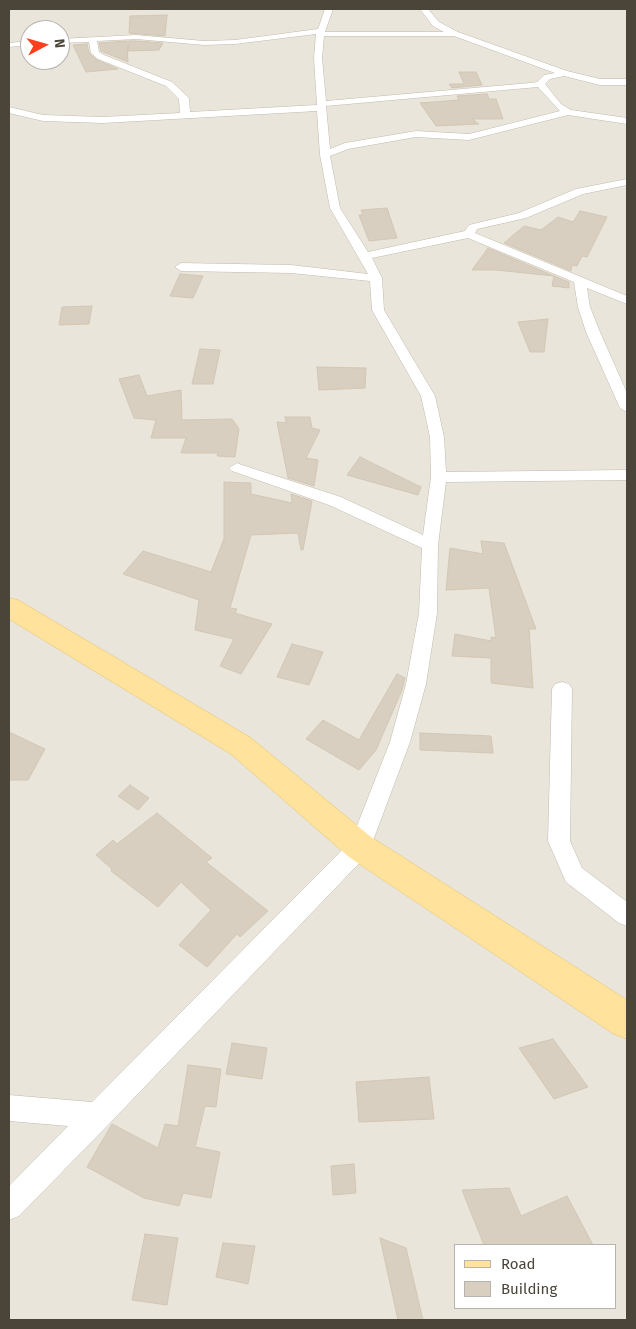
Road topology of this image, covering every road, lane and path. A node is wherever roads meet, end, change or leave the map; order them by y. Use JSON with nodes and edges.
{"nodes":[{"id":1,"x":329,"y":9,"type":"edge"},
{"id":2,"x":424,"y":9,"type":"edge"},
{"id":3,"x":321,"y":32,"type":"junction"},
{"id":4,"x":455,"y":34,"type":"junction"},
{"id":5,"x":92,"y":39,"type":"junction"},
{"id":6,"x":70,"y":40,"type":"edge"},
{"id":7,"x":564,"y":73,"type":"junction"},
{"id":8,"x":627,"y":82,"type":"edge"},
{"id":9,"x":540,"y":84,"type":"junction"},
{"id":10,"x":321,"y":106,"type":"junction"},
{"id":11,"x":9,"y":110,"type":"edge"},
{"id":12,"x":568,"y":112,"type":"junction"},
{"id":13,"x":186,"y":115,"type":"junction"},
{"id":14,"x":627,"y":121,"type":"edge"},
{"id":15,"x":325,"y":155,"type":"junction"},
{"id":16,"x":627,"y":182,"type":"edge"},
{"id":17,"x":469,"y":234,"type":"junction"},
{"id":18,"x":365,"y":256,"type":"junction"},
{"id":19,"x":181,"y":267,"type":"dead end"},
{"id":20,"x":376,"y":278,"type":"junction"},
{"id":21,"x":580,"y":280,"type":"junction"},
{"id":22,"x":627,"y":300,"type":"edge"},
{"id":23,"x":627,"y":408,"type":"edge"},
{"id":24,"x":237,"y":468,"type":"dead end"},
{"id":25,"x":627,"y":475,"type":"edge"},
{"id":26,"x":439,"y":477,"type":"junction"},
{"id":27,"x":430,"y":545,"type":"junction"},
{"id":28,"x":9,"y":607,"type":"edge"},
{"id":29,"x":562,"y":689,"type":"dead end"},
{"id":30,"x":360,"y":847,"type":"junction"},
{"id":31,"x":627,"y":915,"type":"edge"},
{"id":32,"x":627,"y":1020,"type":"edge"},
{"id":33,"x":9,"y":1108,"type":"edge"},
{"id":34,"x":99,"y":1116,"type":"junction"},
{"id":35,"x":9,"y":1206,"type":"edge"}],
"edges":[{"from":1,"to":3,"type":"street"},
{"from":2,"to":4,"type":"street"},
{"from":3,"to":4,"type":"street"},
{"from":3,"to":5,"type":"street"},
{"from":3,"to":10,"type":"street"},
{"from":4,"to":7,"type":"street"},
{"from":5,"to":6,"type":"street"},
{"from":5,"to":13,"type":"street"},
{"from":7,"to":8,"type":"street"},
{"from":7,"to":9,"type":"street"},
{"from":9,"to":10,"type":"street"},
{"from":9,"to":12,"type":"street"},
{"from":10,"to":13,"type":"street"},
{"from":10,"to":15,"type":"street"},
{"from":11,"to":13,"type":"street"},
{"from":12,"to":14,"type":"street"},
{"from":12,"to":15,"type":"street"},
{"from":15,"to":18,"type":"street"},
{"from":16,"to":17,"type":"street"},
{"from":17,"to":18,"type":"street"},
{"from":17,"to":21,"type":"street"},
{"from":18,"to":20,"type":"street"},
{"from":19,"to":20,"type":"street"},
{"from":20,"to":26,"type":"street"},
{"from":21,"to":22,"type":"street"},
{"from":21,"to":23,"type":"street"},
{"from":24,"to":27,"type":"street"},
{"from":25,"to":26,"type":"street"},
{"from":26,"to":27,"type":"street"},
{"from":27,"to":30,"type":"street"},
{"from":28,"to":30,"type":"main road"},
{"from":29,"to":31,"type":"street"},
{"from":30,"to":32,"type":"main road"},
{"from":30,"to":34,"type":"street"},
{"from":33,"to":34,"type":"street"},
{"from":34,"to":35,"type":"street"}]}
